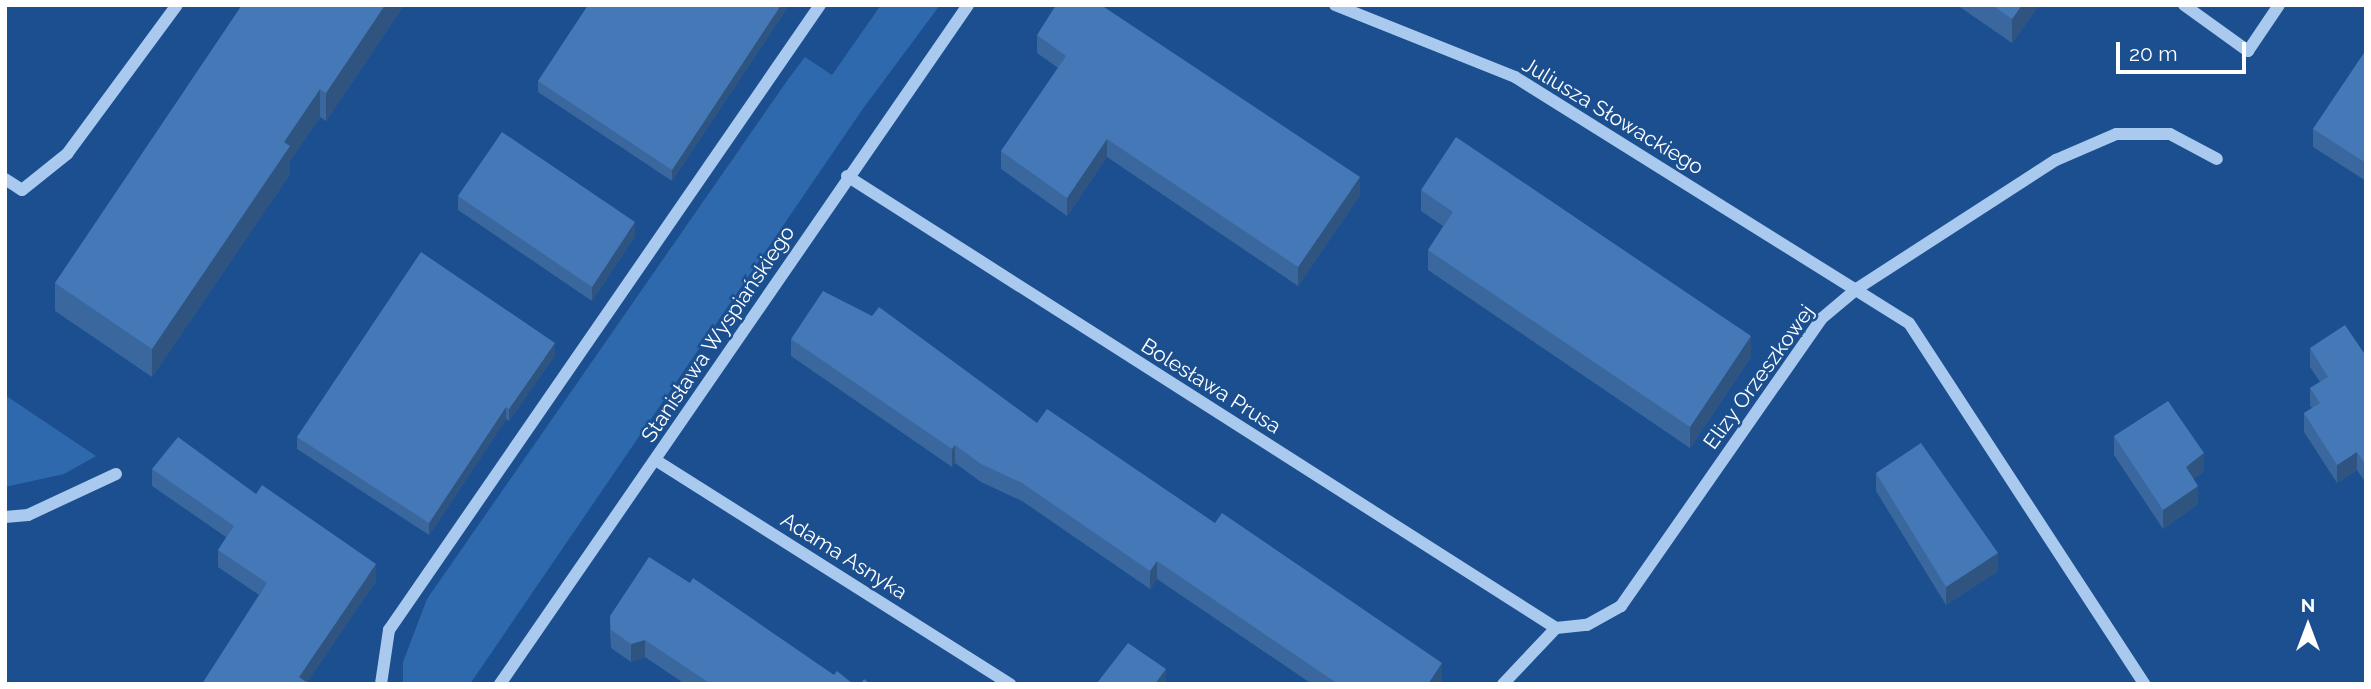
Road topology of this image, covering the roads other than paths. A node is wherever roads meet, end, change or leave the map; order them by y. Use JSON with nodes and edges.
{"nodes":[{"id":1,"x":177,"y":5,"type":"edge"},
{"id":2,"x":820,"y":5,"type":"edge"},
{"id":3,"x":968,"y":5,"type":"edge"},
{"id":4,"x":1335,"y":5,"type":"edge"},
{"id":5,"x":2184,"y":5,"type":"edge"},
{"id":6,"x":2278,"y":5,"type":"edge"},
{"id":7,"x":2217,"y":159,"type":"dead end"},
{"id":8,"x":847,"y":176,"type":"junction"},
{"id":9,"x":5,"y":179,"type":"edge"},
{"id":10,"x":1857,"y":288,"type":"junction"},
{"id":11,"x":657,"y":461,"type":"junction"},
{"id":12,"x":116,"y":474,"type":"dead end"},
{"id":13,"x":5,"y":517,"type":"edge"},
{"id":14,"x":1556,"y":628,"type":"junction"},
{"id":15,"x":381,"y":684,"type":"edge"},
{"id":16,"x":499,"y":684,"type":"edge"},
{"id":17,"x":1010,"y":684,"type":"edge"},
{"id":18,"x":1503,"y":684,"type":"edge"},
{"id":19,"x":2144,"y":684,"type":"edge"}],
"edges":[{"from":1,"to":9,"type":"street"},
{"from":2,"to":15,"type":"street"},
{"from":3,"to":8,"type":"street","name":"Stanisława Wyspiańskiego"},
{"from":4,"to":10,"type":"street","name":"Juliusza Słowackiego"},
{"from":5,"to":6,"type":"street"},
{"from":7,"to":10,"type":"street","name":"Elizy Orzeszkowej"},
{"from":8,"to":11,"type":"street","name":"Stanisława Wyspiańskiego"},
{"from":8,"to":14,"type":"street","name":"Bolesława Prusa"},
{"from":10,"to":14,"type":"street","name":"Elizy Orzeszkowej"},
{"from":10,"to":19,"type":"street","name":"Juliusza Słowackiego"},
{"from":11,"to":16,"type":"street","name":"Stanisława Wyspiańskiego"},
{"from":11,"to":17,"type":"street","name":"Adama Asnyka"},
{"from":12,"to":13,"type":"street"},
{"from":14,"to":18,"type":"street"}]}
